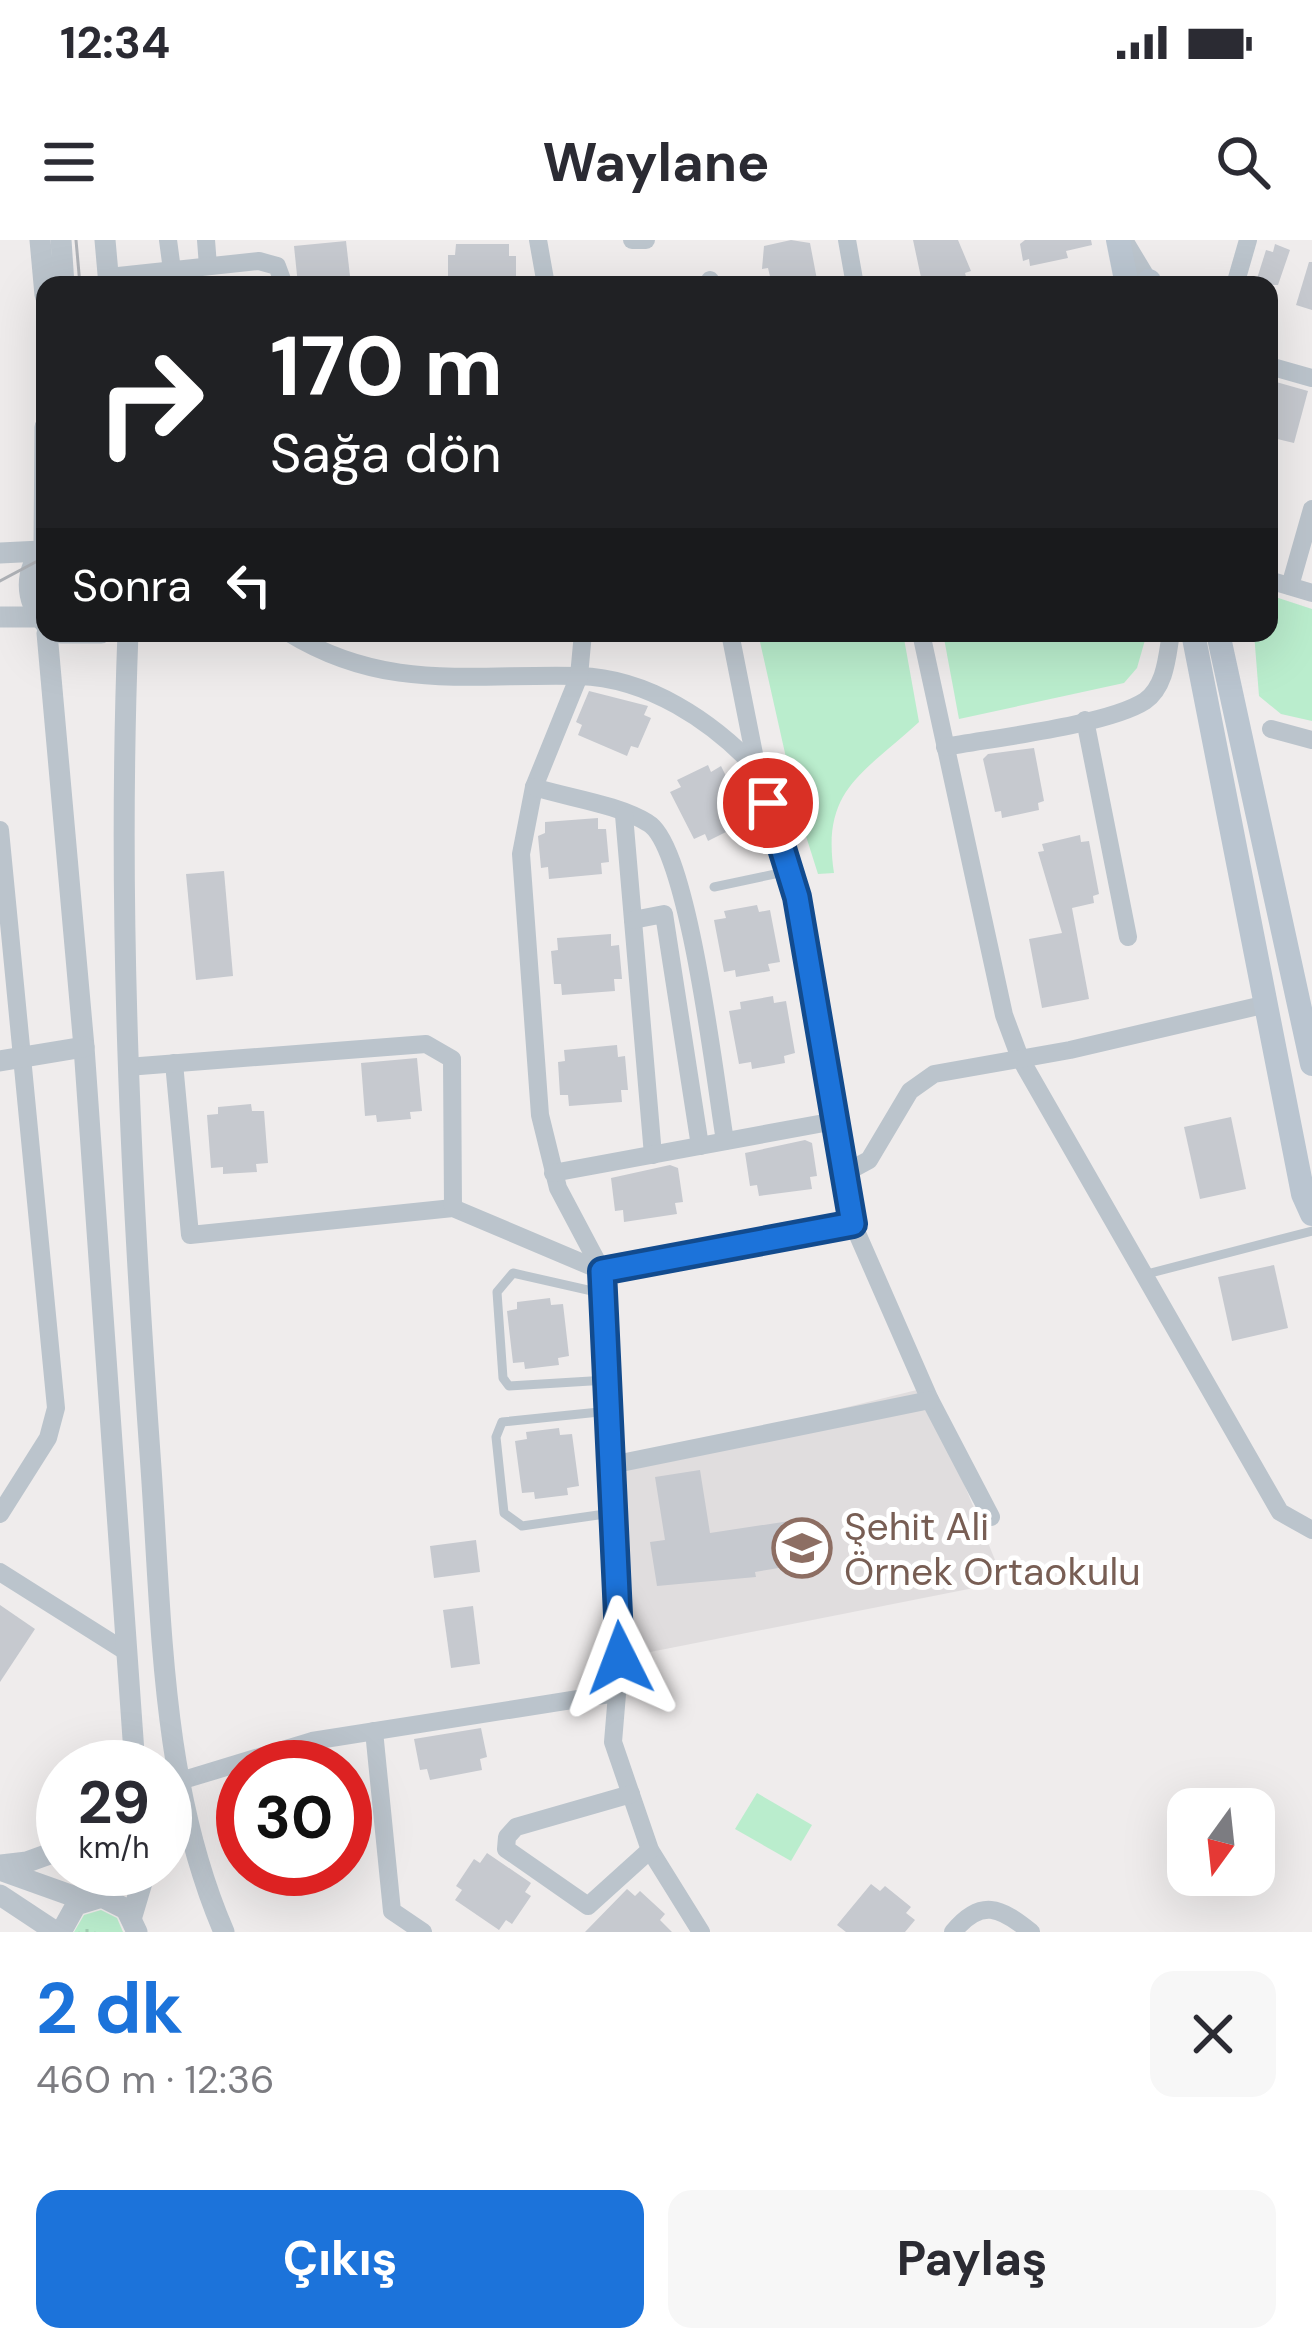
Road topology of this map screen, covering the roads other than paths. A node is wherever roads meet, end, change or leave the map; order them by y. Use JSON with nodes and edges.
{"nodes":[{"id":1,"x":40,"y":240,"type":"edge"},
{"id":2,"x":61,"y":240,"type":"edge"},
{"id":3,"x":105,"y":240,"type":"edge"},
{"id":4,"x":168,"y":240,"type":"edge"},
{"id":5,"x":206,"y":240,"type":"edge"},
{"id":6,"x":538,"y":240,"type":"edge"},
{"id":7,"x":632,"y":240,"type":"edge"},
{"id":8,"x":646,"y":240,"type":"edge"},
{"id":9,"x":847,"y":240,"type":"edge"},
{"id":10,"x":1121,"y":240,"type":"edge"},
{"id":11,"x":1248,"y":240,"type":"edge"},
{"id":12,"x":208,"y":266,"type":"junction"},
{"id":13,"x":172,"y":271,"type":"junction"},
{"id":14,"x":43,"y":276,"type":"edge"},
{"id":15,"x":63,"y":276,"type":"edge"},
{"id":16,"x":109,"y":276,"type":"edge"},
{"id":17,"x":140,"y":276,"type":"edge"},
{"id":18,"x":282,"y":276,"type":"edge"},
{"id":19,"x":544,"y":276,"type":"edge"},
{"id":20,"x":853,"y":276,"type":"edge"},
{"id":21,"x":1140,"y":276,"type":"edge"},
{"id":22,"x":1238,"y":276,"type":"edge"},
{"id":23,"x":1278,"y":369,"type":"edge"},
{"id":24,"x":1312,"y":378,"type":"edge"},
{"id":25,"x":1312,"y":509,"type":"edge"},
{"id":26,"x":36,"y":549,"type":"edge"},
{"id":27,"x":0,"y":553,"type":"edge"},
{"id":28,"x":36,"y":567,"type":"edge"},
{"id":29,"x":1278,"y":583,"type":"edge"},
{"id":30,"x":1290,"y":586,"type":"junction"},
{"id":31,"x":1312,"y":592,"type":"edge"},
{"id":32,"x":36,"y":605,"type":"edge"},
{"id":33,"x":0,"y":617,"type":"edge"},
{"id":34,"x":36,"y":623,"type":"edge"},
{"id":35,"x":46,"y":642,"type":"edge"},
{"id":36,"x":128,"y":642,"type":"edge"},
{"id":37,"x":309,"y":642,"type":"edge"},
{"id":38,"x":582,"y":642,"type":"edge"},
{"id":39,"x":732,"y":642,"type":"edge"},
{"id":40,"x":923,"y":642,"type":"edge"},
{"id":41,"x":1169,"y":642,"type":"edge"},
{"id":42,"x":1195,"y":642,"type":"edge"},
{"id":43,"x":1220,"y":642,"type":"edge"},
{"id":44,"x":579,"y":676,"type":"junction"},
{"id":45,"x":1084,"y":720,"type":"junction"},
{"id":46,"x":1271,"y":729,"type":"dead end"},
{"id":47,"x":1312,"y":740,"type":"edge"},
{"id":48,"x":945,"y":747,"type":"junction"},
{"id":49,"x":757,"y":769,"type":"junction"},
{"id":50,"x":534,"y":787,"type":"junction"},
{"id":51,"x":624,"y":815,"type":"junction"},
{"id":52,"x":0,"y":830,"type":"edge"},
{"id":53,"x":789,"y":871,"type":"junction"},
{"id":54,"x":714,"y":886,"type":"dead end"},
{"id":55,"x":633,"y":920,"type":"junction"},
{"id":56,"x":4,"y":923,"type":"edge"},
{"id":57,"x":1128,"y":937,"type":"dead end"},
{"id":58,"x":1267,"y":1004,"type":"junction"},
{"id":59,"x":1306,"y":1013,"type":"edge"},
{"id":60,"x":84,"y":1047,"type":"junction"},
{"id":61,"x":1020,"y":1058,"type":"junction"},
{"id":62,"x":11,"y":1059,"type":"edge"},
{"id":63,"x":174,"y":1064,"type":"junction"},
{"id":64,"x":1312,"y":1064,"type":"edge"},
{"id":65,"x":127,"y":1067,"type":"junction"},
{"id":66,"x":836,"y":1121,"type":"junction"},
{"id":67,"x":725,"y":1142,"type":"junction"},
{"id":68,"x":700,"y":1146,"type":"junction"},
{"id":69,"x":1305,"y":1146,"type":"edge"},
{"id":70,"x":653,"y":1155,"type":"junction"},
{"id":71,"x":553,"y":1173,"type":"junction"},
{"id":72,"x":845,"y":1173,"type":"junction"},
{"id":73,"x":1309,"y":1201,"type":"edge"},
{"id":74,"x":453,"y":1208,"type":"junction"},
{"id":75,"x":853,"y":1224,"type":"junction"},
{"id":76,"x":1312,"y":1231,"type":"edge"},
{"id":77,"x":602,"y":1271,"type":"junction"},
{"id":78,"x":1143,"y":1275,"type":"junction"},
{"id":79,"x":603,"y":1293,"type":"junction"},
{"id":80,"x":607,"y":1380,"type":"junction"},
{"id":81,"x":930,"y":1400,"type":"junction"},
{"id":82,"x":609,"y":1411,"type":"junction"},
{"id":83,"x":611,"y":1465,"type":"junction"},
{"id":84,"x":614,"y":1513,"type":"junction"},
{"id":85,"x":0,"y":1514,"type":"edge"},
{"id":86,"x":991,"y":1517,"type":"dead end"},
{"id":87,"x":1312,"y":1530,"type":"edge"},
{"id":88,"x":0,"y":1572,"type":"edge"},
{"id":89,"x":125,"y":1651,"type":"junction"},
{"id":90,"x":616,"y":1693,"type":"junction"},
{"id":91,"x":374,"y":1731,"type":"junction"},
{"id":92,"x":130,"y":1740,"type":"edge"},
{"id":93,"x":171,"y":1740,"type":"edge"},
{"id":94,"x":192,"y":1777,"type":"edge"},
{"id":95,"x":631,"y":1794,"type":"junction"},
{"id":96,"x":192,"y":1840,"type":"edge"},
{"id":97,"x":650,"y":1850,"type":"junction"},
{"id":98,"x":36,"y":1859,"type":"edge"},
{"id":99,"x":0,"y":1867,"type":"edge"},
{"id":100,"x":0,"y":1895,"type":"edge"},
{"id":101,"x":90,"y":1896,"type":"edge"},
{"id":102,"x":88,"y":1899,"type":"junction"},
{"id":103,"x":134,"y":1924,"type":"edge"},
{"id":104,"x":58,"y":1932,"type":"edge"},
{"id":105,"x":224,"y":1932,"type":"edge"},
{"id":106,"x":423,"y":1932,"type":"edge"},
{"id":107,"x":701,"y":1932,"type":"edge"},
{"id":108,"x":953,"y":1932,"type":"edge"},
{"id":109,"x":1031,"y":1932,"type":"edge"}],
"edges":[{"from":1,"to":14,"type":"street"},
{"from":2,"to":15,"type":"street"},
{"from":3,"to":16,"type":"street"},
{"from":4,"to":13,"type":"street"},
{"from":5,"to":12,"type":"street"},
{"from":6,"to":19,"type":"street"},
{"from":7,"to":8,"type":"street"},
{"from":9,"to":20,"type":"street"},
{"from":10,"to":21,"type":"main road"},
{"from":11,"to":22,"type":"street"},
{"from":12,"to":13,"type":"street"},
{"from":12,"to":18,"type":"street"},
{"from":13,"to":17,"type":"street"},
{"from":23,"to":24,"type":"street"},
{"from":25,"to":30,"type":"street"},
{"from":26,"to":27,"type":"street"},
{"from":28,"to":32,"type":"street"},
{"from":29,"to":30,"type":"street"},
{"from":30,"to":31,"type":"street"},
{"from":33,"to":34,"type":"street"},
{"from":35,"to":60,"type":"street"},
{"from":36,"to":65,"type":"street"},
{"from":37,"to":44,"type":"street"},
{"from":38,"to":44,"type":"street"},
{"from":39,"to":49,"type":"street"},
{"from":40,"to":48,"type":"street"},
{"from":41,"to":45,"type":"street"},
{"from":42,"to":58,"type":"main road"},
{"from":43,"to":59,"type":"main road"},
{"from":44,"to":49,"type":"street"},
{"from":44,"to":50,"type":"street"},
{"from":45,"to":48,"type":"street"},
{"from":45,"to":57,"type":"street"},
{"from":46,"to":47,"type":"street"},
{"from":48,"to":61,"type":"street"},
{"from":49,"to":53,"type":"street"},
{"from":50,"to":51,"type":"street"},
{"from":50,"to":71,"type":"street"},
{"from":51,"to":55,"type":"street"},
{"from":51,"to":67,"type":"street"},
{"from":52,"to":56,"type":"street"},
{"from":53,"to":54,"type":"lane"},
{"from":53,"to":66,"type":"street"},
{"from":55,"to":68,"type":"street"},
{"from":55,"to":70,"type":"street"},
{"from":56,"to":62,"type":"street"},
{"from":58,"to":61,"type":"street"},
{"from":58,"to":69,"type":"main road"},
{"from":59,"to":64,"type":"main road"},
{"from":60,"to":62,"type":"street"},
{"from":60,"to":89,"type":"street"},
{"from":61,"to":72,"type":"street"},
{"from":61,"to":78,"type":"street"},
{"from":62,"to":85,"type":"street"},
{"from":63,"to":65,"type":"street"},
{"from":63,"to":74,"type":"street"},
{"from":63,"to":74,"type":"street"},
{"from":65,"to":93,"type":"street"},
{"from":66,"to":67,"type":"street"},
{"from":66,"to":72,"type":"street"},
{"from":67,"to":68,"type":"street"},
{"from":68,"to":70,"type":"street"},
{"from":69,"to":73,"type":"main road"},
{"from":70,"to":71,"type":"street"},
{"from":71,"to":77,"type":"street"},
{"from":72,"to":75,"type":"street"},
{"from":74,"to":77,"type":"street"},
{"from":75,"to":77,"type":"street"},
{"from":75,"to":81,"type":"street"},
{"from":76,"to":78,"type":"lane"},
{"from":77,"to":79,"type":"street"},
{"from":78,"to":87,"type":"street"},
{"from":79,"to":80,"type":"street"},
{"from":79,"to":80,"type":"lane"},
{"from":80,"to":82,"type":"street"},
{"from":81,"to":83,"type":"street"},
{"from":81,"to":86,"type":"street"},
{"from":82,"to":83,"type":"street"},
{"from":82,"to":84,"type":"lane"},
{"from":83,"to":84,"type":"street"},
{"from":84,"to":90,"type":"street"},
{"from":88,"to":89,"type":"street"},
{"from":89,"to":92,"type":"street"},
{"from":90,"to":91,"type":"street"},
{"from":90,"to":95,"type":"street"},
{"from":91,"to":94,"type":"street"},
{"from":91,"to":106,"type":"street"},
{"from":95,"to":97,"type":"street"},
{"from":95,"to":97,"type":"street"},
{"from":96,"to":105,"type":"street"},
{"from":97,"to":107,"type":"street"},
{"from":98,"to":99,"type":"street"},
{"from":99,"to":102,"type":"street"},
{"from":100,"to":104,"type":"street"},
{"from":101,"to":102,"type":"street"},
{"from":102,"to":103,"type":"street"},
{"from":102,"to":104,"type":"street"},
{"from":108,"to":109,"type":"street"}]}
